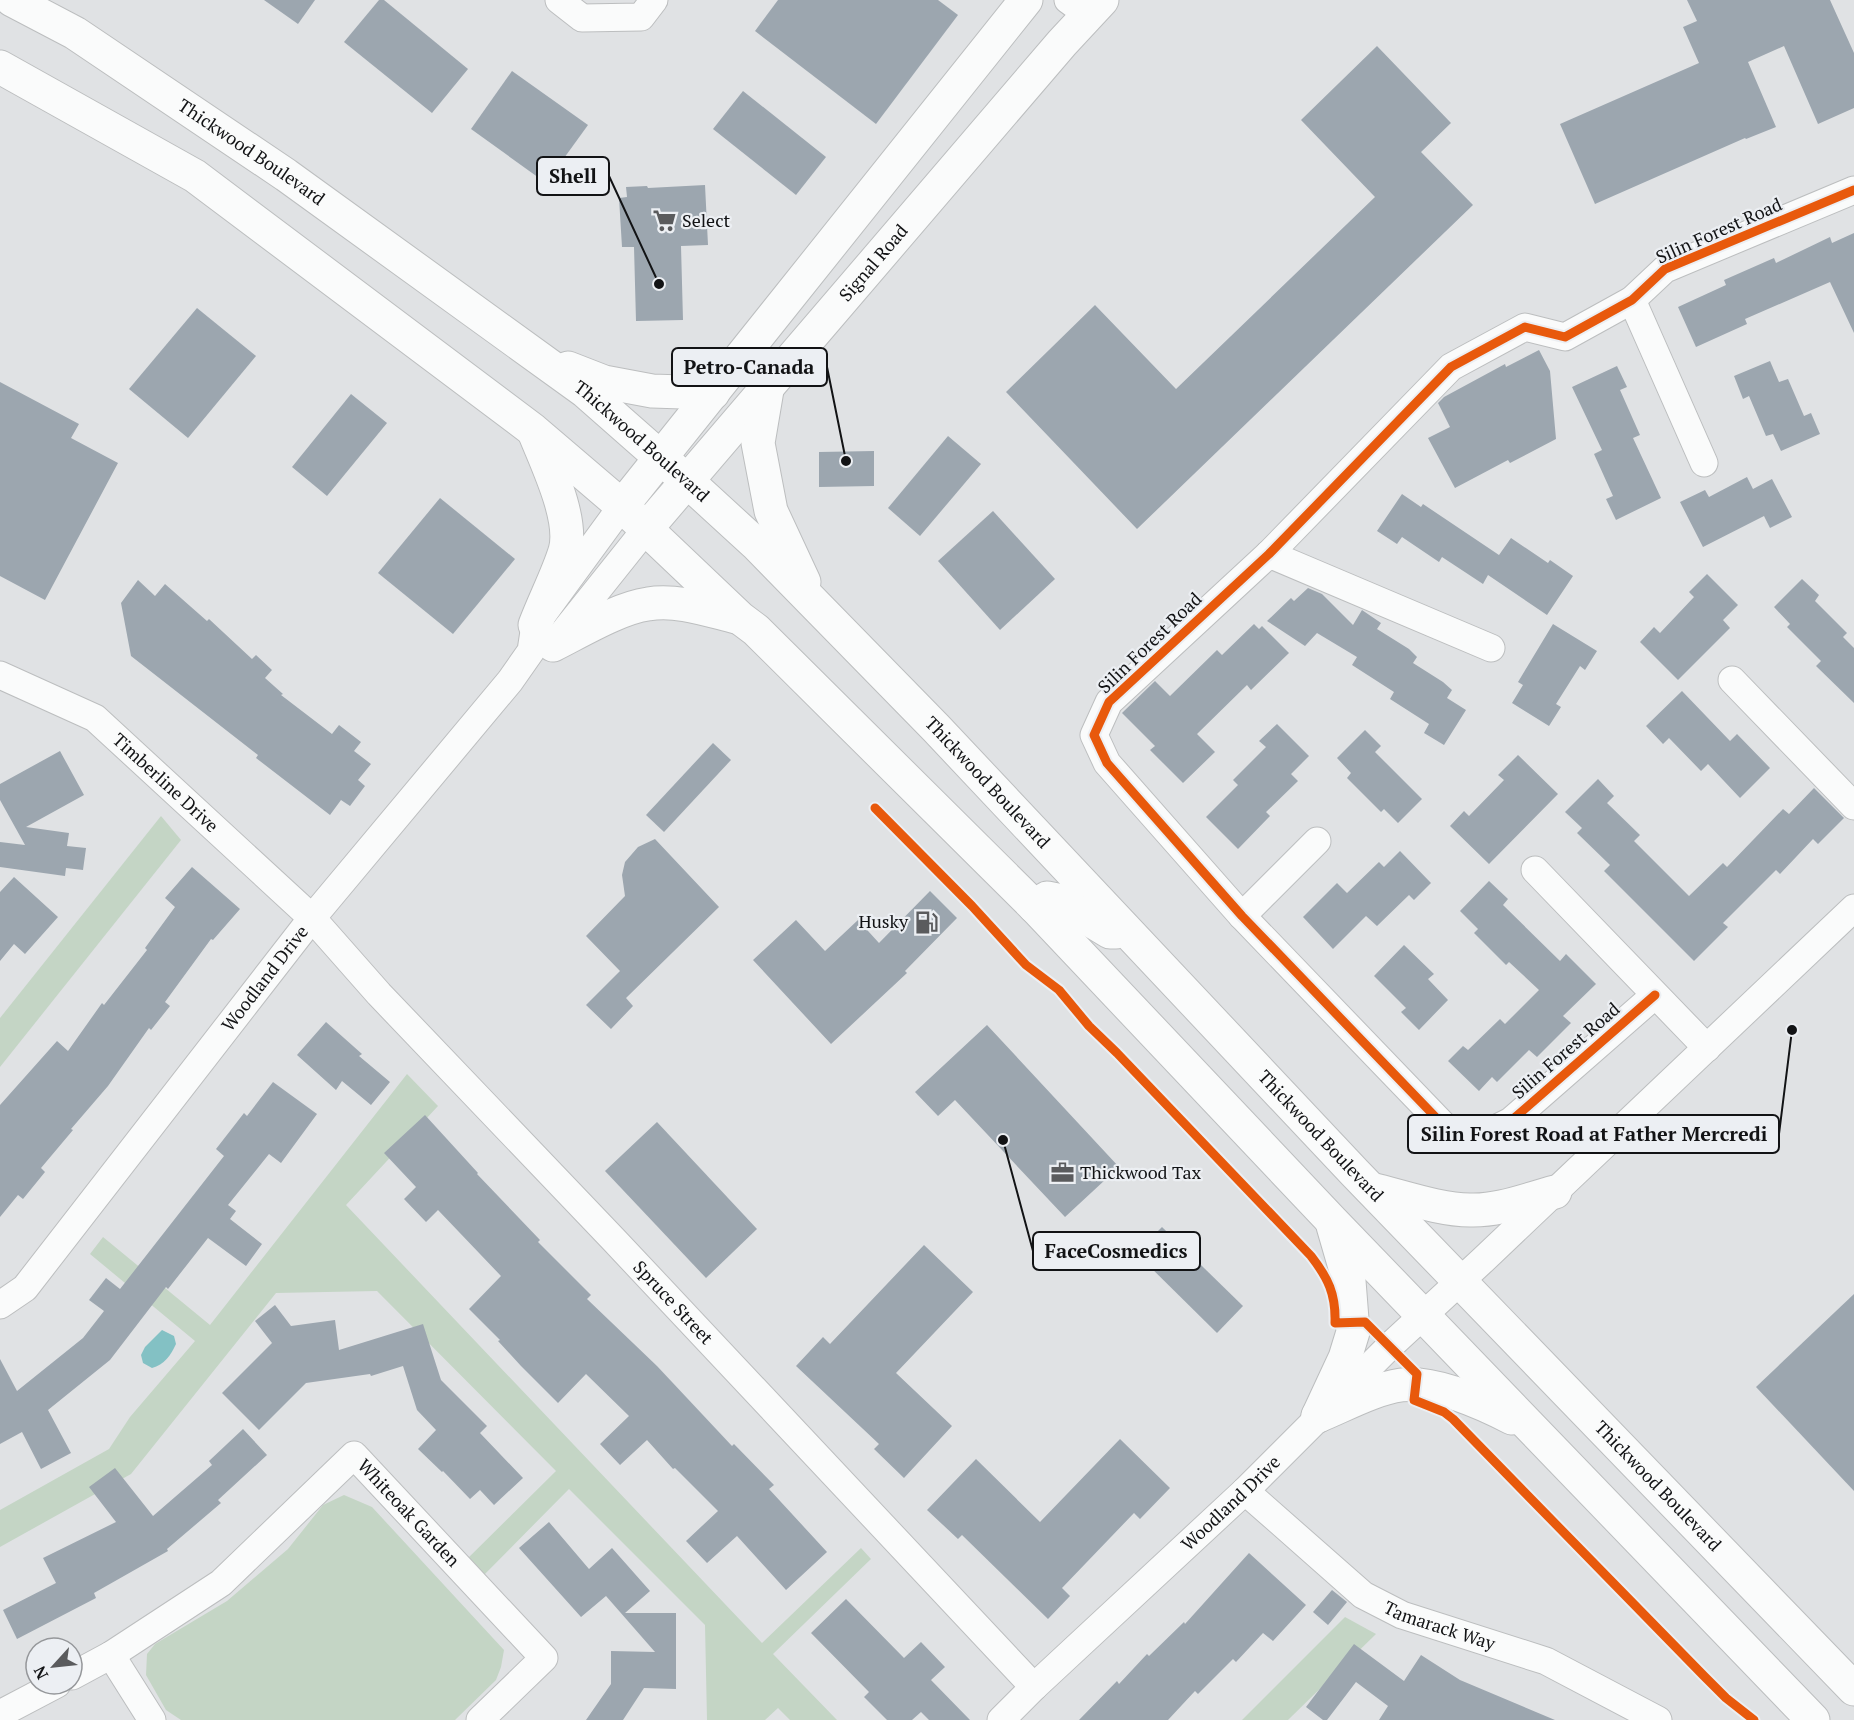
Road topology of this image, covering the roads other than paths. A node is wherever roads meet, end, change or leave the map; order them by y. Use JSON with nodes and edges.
{"nodes":[{"id":1,"x":12,"y":0,"type":"edge"},
{"id":2,"x":559,"y":0,"type":"edge"},
{"id":3,"x":654,"y":0,"type":"edge"},
{"id":4,"x":1026,"y":0,"type":"edge"},
{"id":5,"x":1086,"y":5,"type":"edge"},
{"id":6,"x":0,"y":67,"type":"edge"},
{"id":7,"x":1854,"y":190,"type":"edge"},
{"id":8,"x":1632,"y":300,"type":"junction"},
{"id":9,"x":532,"y":353,"type":"junction"},
{"id":10,"x":768,"y":384,"type":"junction"},
{"id":11,"x":713,"y":393,"type":"junction"},
{"id":12,"x":533,"y":430,"type":"junction"},
{"id":13,"x":661,"y":457,"type":"junction"},
{"id":14,"x":1704,"y":463,"type":"dead end"},
{"id":15,"x":686,"y":480,"type":"junction"},
{"id":16,"x":622,"y":506,"type":"junction"},
{"id":17,"x":646,"y":529,"type":"junction"},
{"id":18,"x":1269,"y":554,"type":"junction"},
{"id":19,"x":815,"y":605,"type":"junction"},
{"id":20,"x":740,"y":618,"type":"junction"},
{"id":21,"x":540,"y":640,"type":"junction"},
{"id":22,"x":1491,"y":648,"type":"dead end"},
{"id":23,"x":0,"y":675,"type":"edge"},
{"id":24,"x":1732,"y":680,"type":"dead end"},
{"id":25,"x":1854,"y":806,"type":"edge"},
{"id":26,"x":1317,"y":841,"type":"dead end"},
{"id":27,"x":1535,"y":870,"type":"dead end"},
{"id":28,"x":1035,"y":907,"type":"junction"},
{"id":29,"x":1854,"y":908,"type":"edge"},
{"id":30,"x":1242,"y":916,"type":"junction"},
{"id":31,"x":312,"y":918,"type":"junction"},
{"id":32,"x":1127,"y":932,"type":"junction"},
{"id":33,"x":1655,"y":995,"type":"junction"},
{"id":34,"x":1707,"y":1048,"type":"junction"},
{"id":35,"x":1371,"y":1189,"type":"junction"},
{"id":36,"x":1555,"y":1192,"type":"junction"},
{"id":37,"x":1332,"y":1221,"type":"junction"},
{"id":38,"x":1460,"y":1283,"type":"junction"},
{"id":39,"x":0,"y":1305,"type":"edge"},
{"id":40,"x":1423,"y":1315,"type":"junction"},
{"id":41,"x":1318,"y":1416,"type":"junction"},
{"id":42,"x":1532,"y":1429,"type":"junction"},
{"id":43,"x":1245,"y":1491,"type":"junction"},
{"id":44,"x":111,"y":1655,"type":"junction"},
{"id":45,"x":84,"y":1670,"type":"edge"},
{"id":46,"x":1034,"y":1687,"type":"junction"},
{"id":47,"x":1854,"y":1689,"type":"edge"},
{"id":48,"x":34,"y":1696,"type":"edge"},
{"id":49,"x":0,"y":1714,"type":"edge"},
{"id":50,"x":152,"y":1720,"type":"edge"},
{"id":51,"x":480,"y":1720,"type":"edge"},
{"id":52,"x":1001,"y":1720,"type":"edge"},
{"id":53,"x":1658,"y":1720,"type":"edge"},
{"id":54,"x":1813,"y":1720,"type":"edge"}],
"edges":[{"from":1,"to":9,"type":"main road","name":"Thickwood Boulevard"},
{"from":2,"to":3,"type":"street"},
{"from":4,"to":11,"type":"main road"},
{"from":5,"to":10,"type":"main road","name":"Signal Road"},
{"from":6,"to":12,"type":"main road"},
{"from":7,"to":8,"type":"street","name":"Silin Forest Road"},
{"from":8,"to":14,"type":"street"},
{"from":8,"to":18,"type":"street","name":"Silin Forest Road"},
{"from":9,"to":11,"type":"main road"},
{"from":9,"to":13,"type":"main road","name":"Thickwood Boulevard"},
{"from":10,"to":15,"type":"main road","name":"Signal Road"},
{"from":10,"to":19,"type":"main road"},
{"from":11,"to":13,"type":"main road"},
{"from":12,"to":16,"type":"main road"},
{"from":12,"to":21,"type":"main road"},
{"from":13,"to":15,"type":"main road","name":"Thickwood Boulevard"},
{"from":13,"to":16,"type":"main road"},
{"from":15,"to":17,"type":"main road","name":"Signal Road"},
{"from":15,"to":19,"type":"main road","name":"Thickwood Boulevard"},
{"from":16,"to":17,"type":"main road"},
{"from":16,"to":21,"type":"street","name":"Woodland Drive"},
{"from":17,"to":20,"type":"main road"},
{"from":17,"to":21,"type":"street","name":"Woodland Drive"},
{"from":18,"to":22,"type":"street"},
{"from":18,"to":30,"type":"street","name":"Silin Forest Road"},
{"from":19,"to":32,"type":"main road","name":"Thickwood Boulevard"},
{"from":20,"to":21,"type":"main road"},
{"from":20,"to":28,"type":"main road"},
{"from":21,"to":31,"type":"street","name":"Woodland Drive"},
{"from":23,"to":31,"type":"street","name":"Timberline Drive"},
{"from":24,"to":25,"type":"street"},
{"from":26,"to":30,"type":"street"},
{"from":27,"to":33,"type":"street"},
{"from":28,"to":32,"type":"main road"},
{"from":28,"to":37,"type":"main road"},
{"from":29,"to":34,"type":"street"},
{"from":30,"to":33,"type":"street","name":"Silin Forest Road"},
{"from":31,"to":39,"type":"street","name":"Woodland Drive"},
{"from":31,"to":46,"type":"street","name":"Spruce Street"},
{"from":32,"to":35,"type":"main road","name":"Thickwood Boulevard"},
{"from":33,"to":34,"type":"street"},
{"from":34,"to":36,"type":"street"},
{"from":35,"to":36,"type":"main road"},
{"from":35,"to":38,"type":"main road","name":"Thickwood Boulevard"},
{"from":36,"to":38,"type":"street"},
{"from":37,"to":40,"type":"main road"},
{"from":37,"to":41,"type":"main road"},
{"from":38,"to":40,"type":"street","name":"Woodland Drive"},
{"from":38,"to":47,"type":"main road","name":"Thickwood Boulevard"},
{"from":40,"to":41,"type":"street","name":"Woodland Drive"},
{"from":40,"to":42,"type":"main road"},
{"from":41,"to":42,"type":"main road"},
{"from":41,"to":43,"type":"street","name":"Woodland Drive"},
{"from":42,"to":54,"type":"main road"},
{"from":43,"to":46,"type":"street","name":"Woodland Drive"},
{"from":43,"to":53,"type":"street","name":"Tamarack Way"},
{"from":44,"to":45,"type":"street","name":"Whiteoak Garden"},
{"from":44,"to":50,"type":"street"},
{"from":44,"to":51,"type":"street","name":"Whiteoak Garden"},
{"from":46,"to":52,"type":"street","name":"Woodland Drive"},
{"from":48,"to":49,"type":"street"}]}
